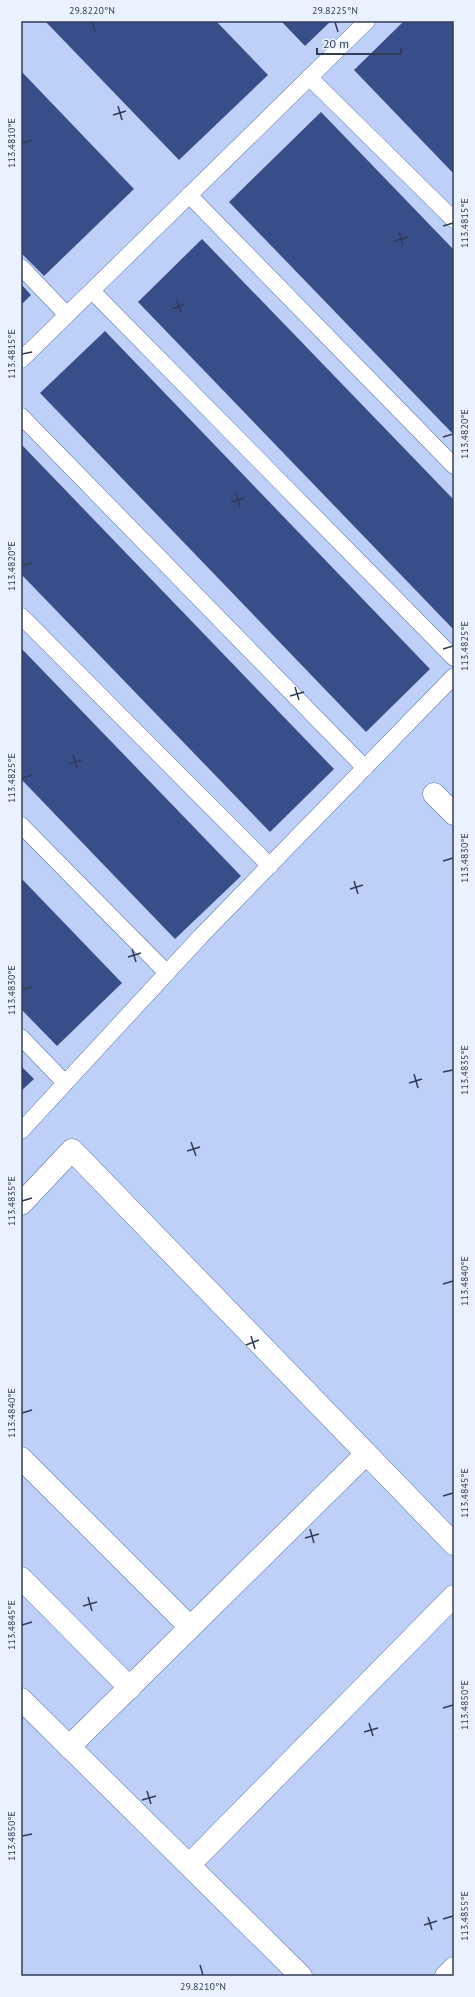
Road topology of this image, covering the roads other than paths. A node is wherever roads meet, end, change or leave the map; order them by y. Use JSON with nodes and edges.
{"nodes":[{"id":1,"x":367,"y":21,"type":"edge"},
{"id":2,"x":309,"y":77,"type":"junction"},
{"id":3,"x":189,"y":195,"type":"junction"},
{"id":4,"x":454,"y":220,"type":"edge"},
{"id":5,"x":21,"y":267,"type":"edge"},
{"id":6,"x":92,"y":291,"type":"junction"},
{"id":7,"x":67,"y":315,"type":"junction"},
{"id":8,"x":21,"y":360,"type":"edge"},
{"id":9,"x":21,"y":416,"type":"edge"},
{"id":10,"x":454,"y":466,"type":"edge"},
{"id":11,"x":21,"y":616,"type":"edge"},
{"id":12,"x":454,"y":658,"type":"edge"},
{"id":13,"x":454,"y":676,"type":"edge"},
{"id":14,"x":365,"y":768,"type":"junction"},
{"id":15,"x":434,"y":794,"type":"dead end"},
{"id":16,"x":454,"y":814,"type":"edge"},
{"id":17,"x":21,"y":825,"type":"edge"},
{"id":18,"x":270,"y":866,"type":"junction"},
{"id":19,"x":167,"y":973,"type":"junction"},
{"id":20,"x":21,"y":1037,"type":"edge"},
{"id":21,"x":66,"y":1083,"type":"junction"},
{"id":22,"x":21,"y":1130,"type":"edge"},
{"id":23,"x":21,"y":1204,"type":"edge"},
{"id":24,"x":366,"y":1454,"type":"junction"},
{"id":25,"x":21,"y":1458,"type":"edge"},
{"id":26,"x":454,"y":1544,"type":"edge"},
{"id":27,"x":21,"y":1578,"type":"edge"},
{"id":28,"x":454,"y":1596,"type":"edge"},
{"id":29,"x":190,"y":1627,"type":"junction"},
{"id":30,"x":130,"y":1688,"type":"junction"},
{"id":31,"x":21,"y":1699,"type":"edge"},
{"id":32,"x":70,"y":1747,"type":"junction"},
{"id":33,"x":188,"y":1865,"type":"junction"},
{"id":34,"x":454,"y":1968,"type":"edge"},
{"id":35,"x":301,"y":1976,"type":"edge"},
{"id":36,"x":446,"y":1976,"type":"edge"}],
"edges":[{"from":1,"to":2,"type":"lane"},
{"from":2,"to":3,"type":"lane"},
{"from":2,"to":4,"type":"lane"},
{"from":3,"to":6,"type":"lane"},
{"from":3,"to":10,"type":"lane"},
{"from":5,"to":7,"type":"lane"},
{"from":6,"to":7,"type":"lane"},
{"from":6,"to":12,"type":"lane"},
{"from":7,"to":8,"type":"lane"},
{"from":9,"to":14,"type":"lane"},
{"from":11,"to":18,"type":"lane"},
{"from":13,"to":14,"type":"lane"},
{"from":14,"to":18,"type":"lane"},
{"from":15,"to":16,"type":"street"},
{"from":17,"to":19,"type":"lane"},
{"from":18,"to":19,"type":"lane"},
{"from":19,"to":21,"type":"lane"},
{"from":20,"to":21,"type":"lane"},
{"from":21,"to":22,"type":"lane"},
{"from":23,"to":24,"type":"street"},
{"from":24,"to":26,"type":"street"},
{"from":24,"to":29,"type":"street"},
{"from":25,"to":29,"type":"street"},
{"from":27,"to":30,"type":"street"},
{"from":28,"to":33,"type":"street"},
{"from":29,"to":30,"type":"street"},
{"from":30,"to":32,"type":"street"},
{"from":31,"to":32,"type":"street"},
{"from":32,"to":33,"type":"street"},
{"from":33,"to":35,"type":"street"},
{"from":34,"to":36,"type":"street"}]}
